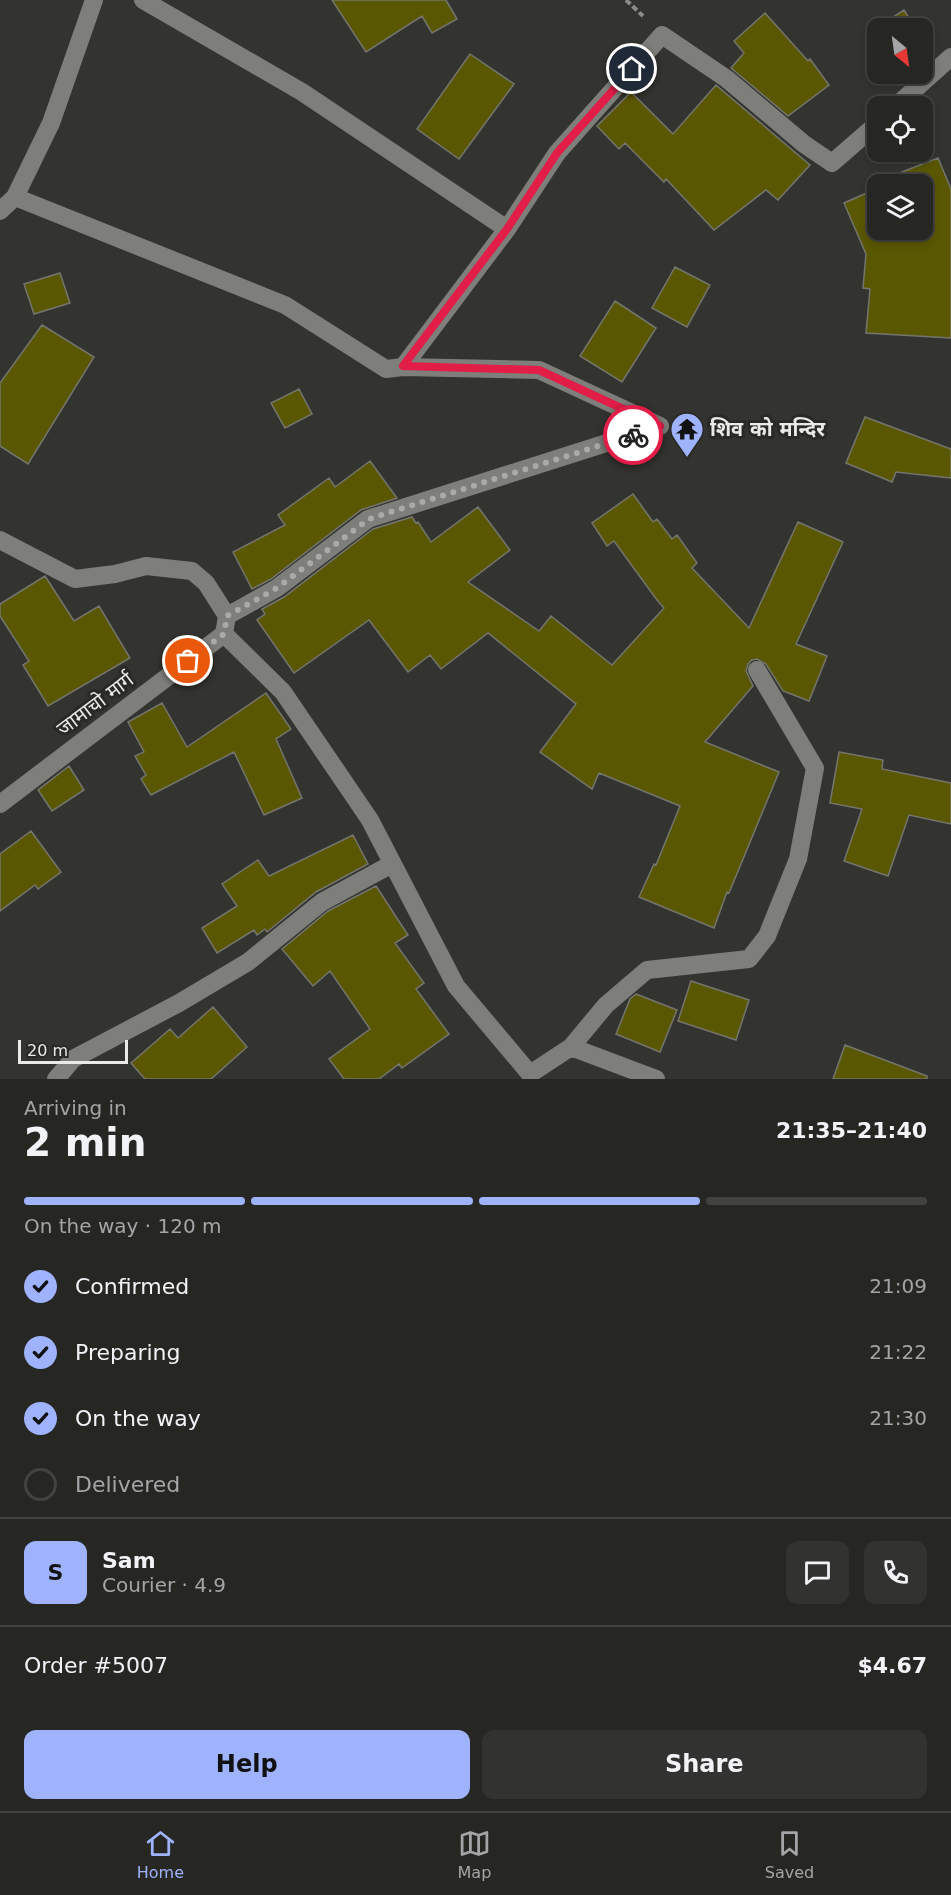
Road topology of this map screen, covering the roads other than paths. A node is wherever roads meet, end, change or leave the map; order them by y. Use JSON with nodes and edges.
{"nodes":[{"id":1,"x":94,"y":0,"type":"edge"},
{"id":2,"x":143,"y":0,"type":"edge"},
{"id":3,"x":951,"y":57,"type":"edge"},
{"id":4,"x":907,"y":96,"type":"edge"},
{"id":5,"x":867,"y":133,"type":"edge"},
{"id":6,"x":15,"y":197,"type":"junction"},
{"id":7,"x":0,"y":211,"type":"edge"},
{"id":8,"x":507,"y":229,"type":"junction"},
{"id":9,"x":403,"y":366,"type":"junction"},
{"id":10,"x":0,"y":540,"type":"edge"},
{"id":11,"x":227,"y":616,"type":"junction"},
{"id":12,"x":224,"y":634,"type":"junction"},
{"id":13,"x":757,"y":670,"type":"dead end"},
{"id":14,"x":0,"y":804,"type":"edge"},
{"id":15,"x":392,"y":864,"type":"junction"},
{"id":16,"x":571,"y":1047,"type":"junction"},
{"id":17,"x":531,"y":1076,"type":"edge"},
{"id":18,"x":56,"y":1079,"type":"edge"},
{"id":19,"x":656,"y":1079,"type":"edge"}],
"edges":[{"from":1,"to":6,"type":"street"},
{"from":2,"to":8,"type":"street"},
{"from":3,"to":4,"type":"street"},
{"from":5,"to":8,"type":"street"},
{"from":6,"to":7,"type":"street"},
{"from":6,"to":9,"type":"street"},
{"from":8,"to":9,"type":"street"},
{"from":9,"to":11,"type":"street"},
{"from":10,"to":11,"type":"street"},
{"from":11,"to":12,"type":"street"},
{"from":12,"to":14,"type":"street","name":"जामाचो मार्ग"},
{"from":12,"to":15,"type":"street"},
{"from":13,"to":16,"type":"street"},
{"from":15,"to":17,"type":"street"},
{"from":15,"to":18,"type":"street"},
{"from":16,"to":17,"type":"street"},
{"from":16,"to":19,"type":"street"}]}
